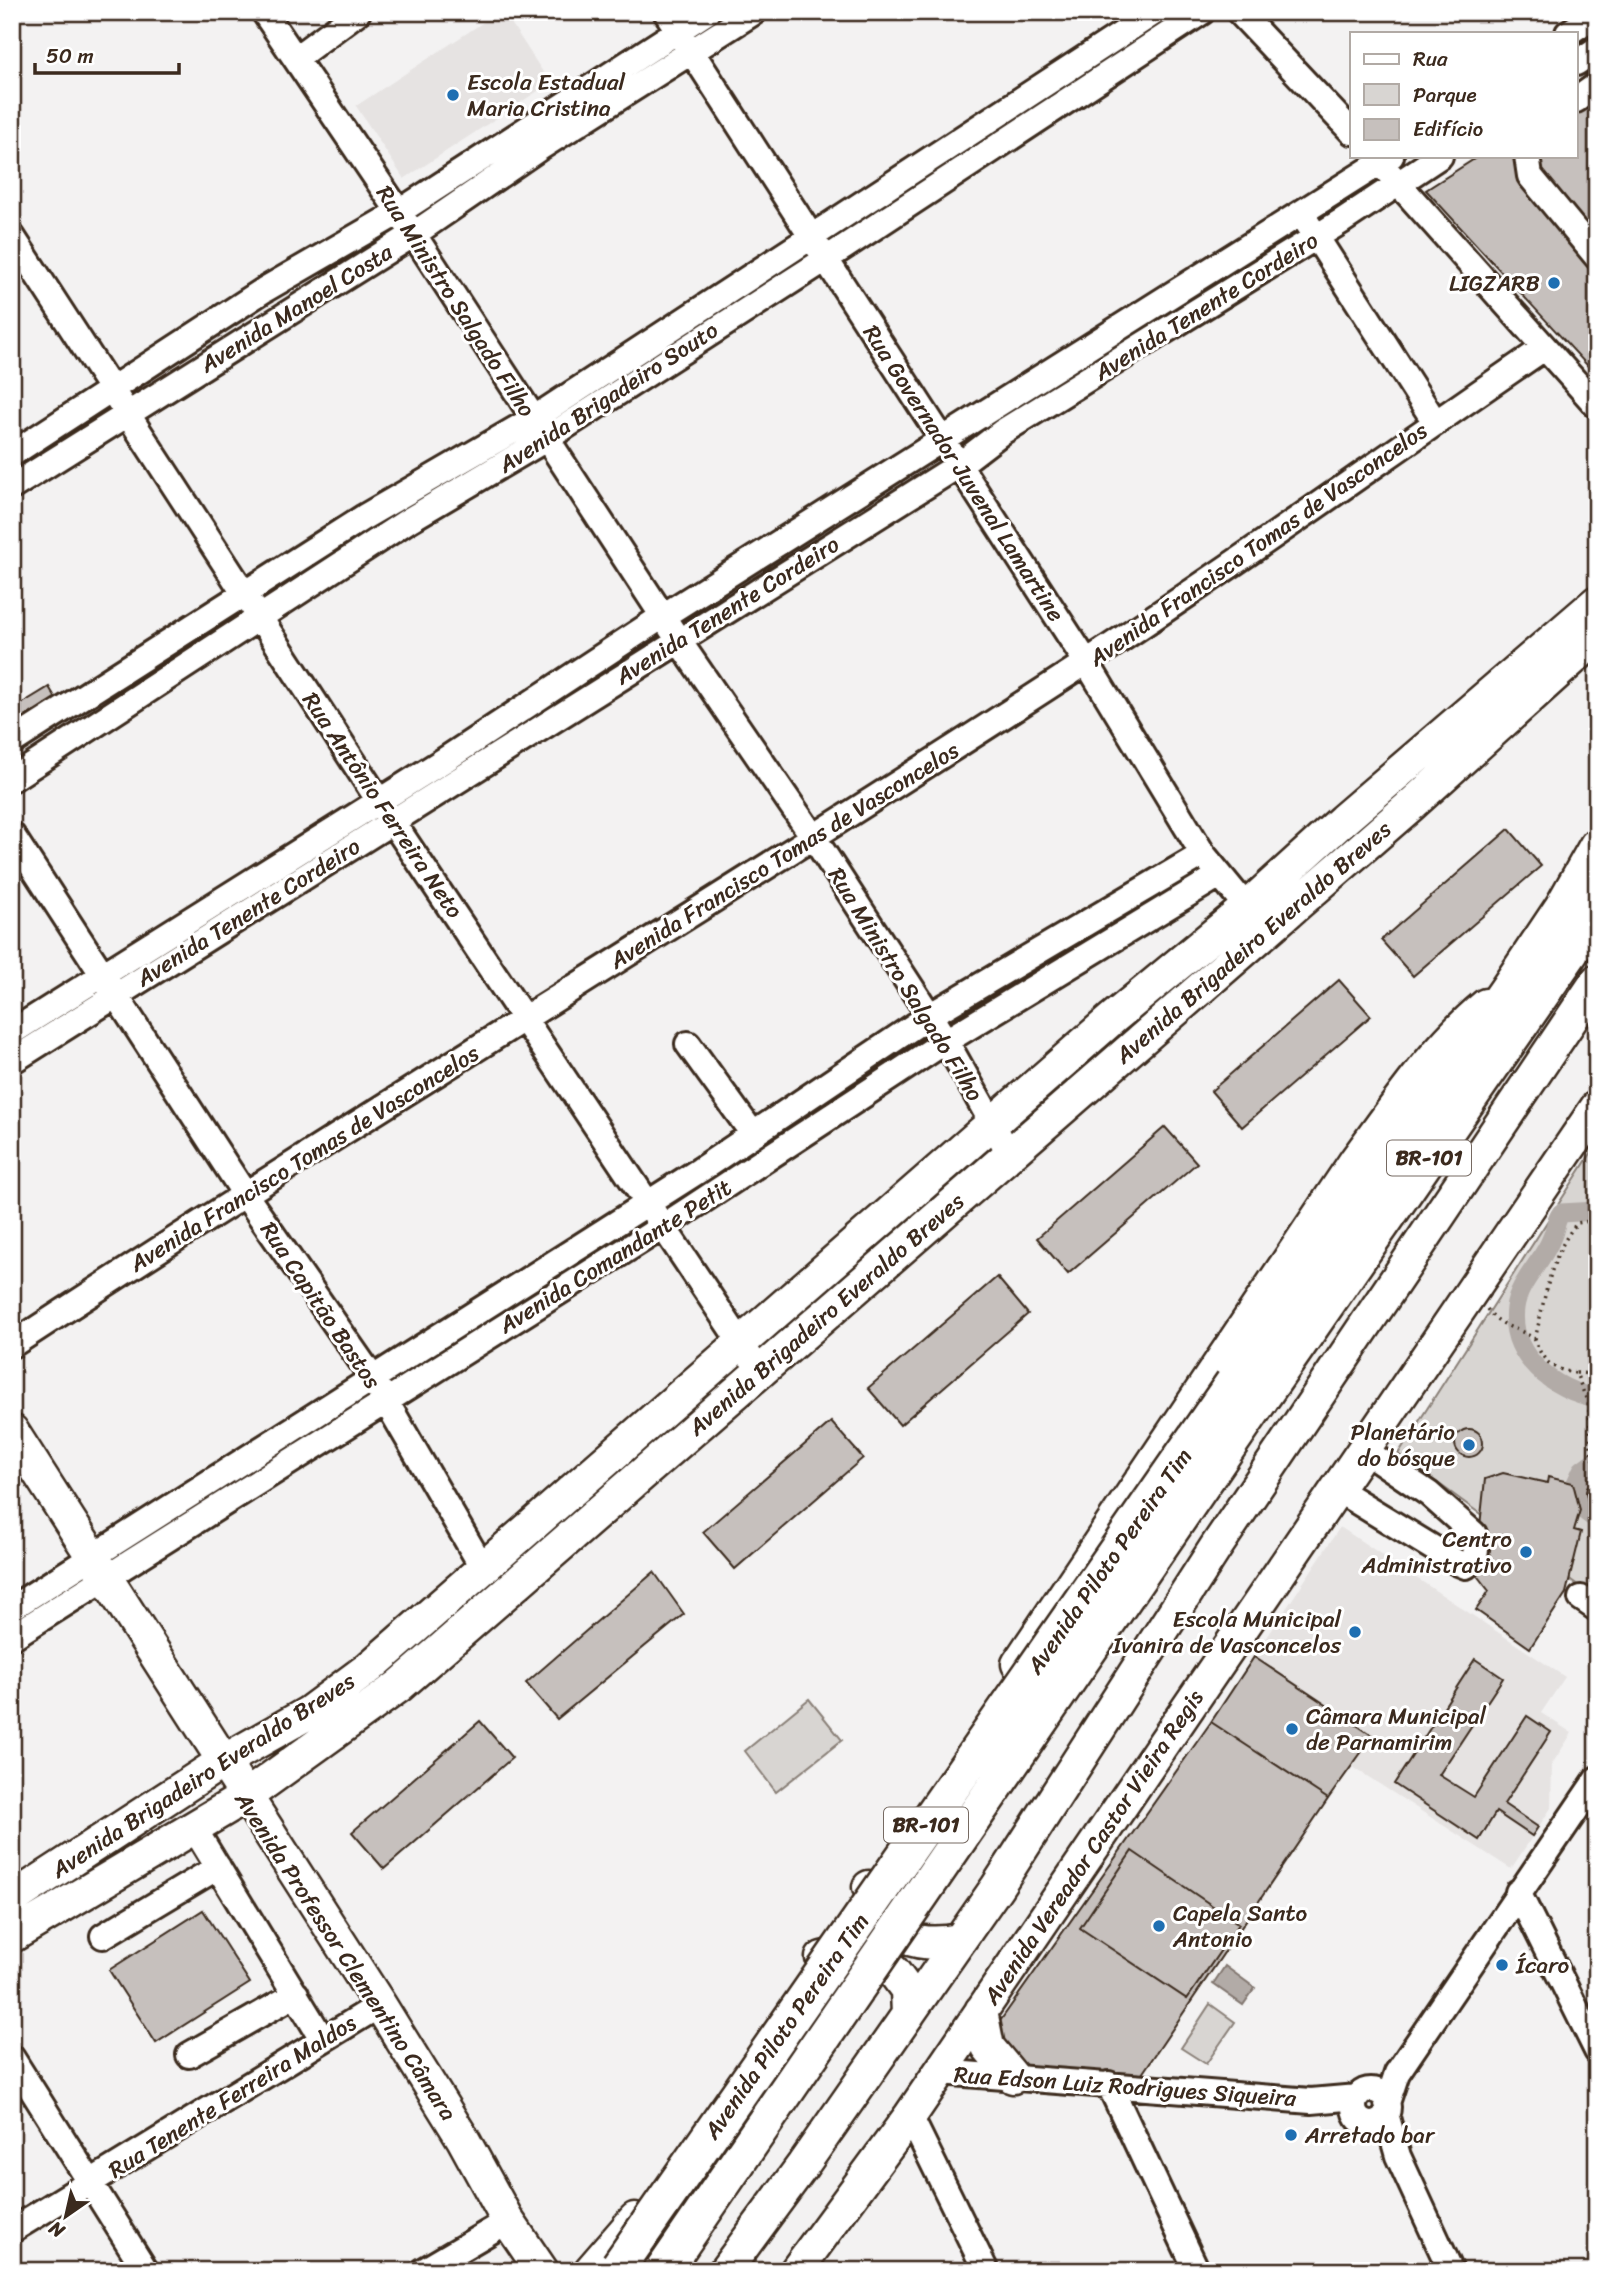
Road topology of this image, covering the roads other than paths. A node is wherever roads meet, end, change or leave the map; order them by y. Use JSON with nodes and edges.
{"nodes":[{"id":1,"x":264,"y":12,"type":"edge"},
{"id":2,"x":358,"y":12,"type":"edge"},
{"id":3,"x":707,"y":12,"type":"edge"},
{"id":4,"x":754,"y":12,"type":"edge"},
{"id":5,"x":1155,"y":12,"type":"edge"},
{"id":6,"x":1202,"y":12,"type":"edge"},
{"id":7,"x":1239,"y":12,"type":"edge"},
{"id":8,"x":1597,"y":14,"type":"edge"},
{"id":9,"x":678,"y":32,"type":"edge"},
{"id":10,"x":1570,"y":32,"type":"edge"},
{"id":11,"x":1597,"y":49,"type":"edge"},
{"id":12,"x":296,"y":58,"type":"junction"},
{"id":13,"x":1578,"y":62,"type":"edge"},
{"id":14,"x":1597,"y":85,"type":"edge"},
{"id":15,"x":1578,"y":99,"type":"edge"},
{"id":16,"x":1350,"y":130,"type":"edge"},
{"id":17,"x":1382,"y":158,"type":"edge"},
{"id":18,"x":1437,"y":158,"type":"edge"},
{"id":19,"x":1527,"y":158,"type":"edge"},
{"id":20,"x":1398,"y":184,"type":"junction"},
{"id":21,"x":399,"y":212,"type":"junction"},
{"id":22,"x":1301,"y":215,"type":"junction"},
{"id":23,"x":414,"y":234,"type":"junction"},
{"id":24,"x":12,"y":236,"type":"edge"},
{"id":25,"x":1317,"y":237,"type":"junction"},
{"id":26,"x":813,"y":238,"type":"junction"},
{"id":27,"x":1597,"y":257,"type":"edge"},
{"id":28,"x":826,"y":259,"type":"junction"},
{"id":29,"x":1544,"y":348,"type":"junction"},
{"id":30,"x":110,"y":390,"type":"junction"},
{"id":31,"x":1597,"y":407,"type":"edge"},
{"id":32,"x":127,"y":414,"type":"junction"},
{"id":33,"x":1435,"y":422,"type":"junction"},
{"id":34,"x":540,"y":429,"type":"junction"},
{"id":35,"x":943,"y":440,"type":"junction"},
{"id":36,"x":12,"y":454,"type":"edge"},
{"id":37,"x":959,"y":465,"type":"junction"},
{"id":38,"x":12,"y":487,"type":"edge"},
{"id":39,"x":243,"y":594,"type":"junction"},
{"id":40,"x":1597,"y":602,"type":"edge"},
{"id":41,"x":663,"y":617,"type":"junction"},
{"id":42,"x":260,"y":619,"type":"junction"},
{"id":43,"x":1597,"y":637,"type":"edge"},
{"id":44,"x":679,"y":641,"type":"junction"},
{"id":45,"x":1087,"y":663,"type":"junction"},
{"id":46,"x":12,"y":742,"type":"edge"},
{"id":47,"x":12,"y":779,"type":"edge"},
{"id":48,"x":378,"y":800,"type":"junction"},
{"id":49,"x":392,"y":821,"type":"junction"},
{"id":50,"x":12,"y":835,"type":"edge"},
{"id":51,"x":814,"y":838,"type":"junction"},
{"id":52,"x":1597,"y":846,"type":"edge"},
{"id":53,"x":1203,"y":854,"type":"junction"},
{"id":54,"x":1218,"y":876,"type":"junction"},
{"id":55,"x":1597,"y":914,"type":"edge"},
{"id":56,"x":1256,"y":918,"type":"junction"},
{"id":57,"x":104,"y":973,"type":"junction"},
{"id":58,"x":1597,"y":981,"type":"edge"},
{"id":59,"x":1507,"y":990,"type":"junction"},
{"id":60,"x":118,"y":994,"type":"junction"},
{"id":61,"x":929,"y":1016,"type":"junction"},
{"id":62,"x":526,"y":1018,"type":"junction"},
{"id":63,"x":12,"y":1032,"type":"edge"},
{"id":64,"x":946,"y":1041,"type":"junction"},
{"id":65,"x":688,"y":1044,"type":"dead end"},
{"id":66,"x":12,"y":1061,"type":"edge"},
{"id":67,"x":1597,"y":1107,"type":"edge"},
{"id":68,"x":993,"y":1126,"type":"junction"},
{"id":69,"x":753,"y":1134,"type":"junction"},
{"id":70,"x":1010,"y":1154,"type":"junction"},
{"id":71,"x":244,"y":1193,"type":"junction"},
{"id":72,"x":647,"y":1202,"type":"junction"},
{"id":73,"x":664,"y":1226,"type":"junction"},
{"id":74,"x":496,"y":1298,"type":"junction"},
{"id":75,"x":512,"y":1322,"type":"junction"},
{"id":76,"x":742,"y":1343,"type":"junction"},
{"id":77,"x":12,"y":1345,"type":"edge"},
{"id":78,"x":759,"y":1370,"type":"junction"},
{"id":79,"x":372,"y":1377,"type":"junction"},
{"id":80,"x":1246,"y":1392,"type":"junction"},
{"id":81,"x":386,"y":1400,"type":"junction"},
{"id":82,"x":12,"y":1431,"type":"edge"},
{"id":83,"x":1364,"y":1450,"type":"junction"},
{"id":84,"x":1338,"y":1490,"type":"junction"},
{"id":85,"x":98,"y":1568,"type":"junction"},
{"id":86,"x":484,"y":1570,"type":"junction"},
{"id":87,"x":12,"y":1608,"type":"edge"},
{"id":88,"x":12,"y":1637,"type":"edge"},
{"id":89,"x":222,"y":1762,"type":"junction"},
{"id":90,"x":1597,"y":1779,"type":"edge"},
{"id":91,"x":245,"y":1797,"type":"junction"},
{"id":92,"x":194,"y":1828,"type":"junction"},
{"id":93,"x":218,"y":1867,"type":"junction"},
{"id":94,"x":1518,"y":1892,"type":"junction"},
{"id":95,"x":871,"y":1893,"type":"junction"},
{"id":96,"x":12,"y":1899,"type":"edge"},
{"id":97,"x":12,"y":1936,"type":"edge"},
{"id":98,"x":103,"y":1936,"type":"dead end"},
{"id":99,"x":960,"y":1940,"type":"junction"},
{"id":100,"x":822,"y":1958,"type":"junction"},
{"id":101,"x":296,"y":1994,"type":"junction"},
{"id":102,"x":380,"y":2005,"type":"junction"},
{"id":103,"x":981,"y":2011,"type":"junction"},
{"id":104,"x":908,"y":2015,"type":"junction"},
{"id":105,"x":323,"y":2040,"type":"junction"},
{"id":106,"x":1597,"y":2051,"type":"edge"},
{"id":107,"x":189,"y":2054,"type":"dead end"},
{"id":108,"x":12,"y":2058,"type":"edge"},
{"id":109,"x":940,"y":2072,"type":"junction"},
{"id":110,"x":1013,"y":2077,"type":"junction"},
{"id":111,"x":1109,"y":2084,"type":"junction"},
{"id":112,"x":1370,"y":2106,"type":"junction"},
{"id":113,"x":910,"y":2116,"type":"junction"},
{"id":114,"x":90,"y":2184,"type":"junction"},
{"id":115,"x":508,"y":2221,"type":"junction"},
{"id":116,"x":12,"y":2230,"type":"edge"},
{"id":117,"x":608,"y":2269,"type":"edge"},
{"id":118,"x":146,"y":2271,"type":"edge"},
{"id":119,"x":423,"y":2271,"type":"edge"},
{"id":120,"x":541,"y":2271,"type":"edge"},
{"id":121,"x":663,"y":2271,"type":"edge"},
{"id":122,"x":725,"y":2271,"type":"edge"},
{"id":123,"x":796,"y":2271,"type":"edge"},
{"id":124,"x":986,"y":2271,"type":"edge"},
{"id":125,"x":1197,"y":2271,"type":"edge"},
{"id":126,"x":1451,"y":2271,"type":"edge"}],
"edges":[{"from":1,"to":12,"type":"street","name":"Rua Ministro Salgado Filho"},
{"from":2,"to":12,"type":"street"},
{"from":3,"to":9,"type":"street","name":"Avenida Manoel Costa"},
{"from":4,"to":9,"type":"street","name":"Avenida Manoel Costa"},
{"from":5,"to":26,"type":"street","name":"Avenida Brigadeiro Souto"},
{"from":6,"to":28,"type":"street","name":"Avenida Brigadeiro Souto"},
{"from":7,"to":16,"type":"street"},
{"from":8,"to":10,"type":"street"},
{"from":9,"to":21,"type":"street","name":"Avenida Manoel Costa"},
{"from":9,"to":23,"type":"street","name":"Avenida Manoel Costa"},
{"from":9,"to":26,"type":"street","name":"Rua Governador Juvenal Lamartine"},
{"from":11,"to":13,"type":"street"},
{"from":12,"to":21,"type":"street","name":"Rua Ministro Salgado Filho"},
{"from":14,"to":15,"type":"street"},
{"from":17,"to":20,"type":"street"},
{"from":17,"to":22,"type":"street","name":"Avenida Tenente Cordeiro"},
{"from":18,"to":20,"type":"street","name":"Avenida Tenente Cordeiro"},
{"from":19,"to":27,"type":"street"},
{"from":20,"to":25,"type":"street","name":"Avenida Tenente Cordeiro"},
{"from":20,"to":29,"type":"street"},
{"from":21,"to":23,"type":"street","name":"Rua Ministro Salgado Filho"},
{"from":21,"to":30,"type":"street","name":"Avenida Manoel Costa"},
{"from":22,"to":25,"type":"street"},
{"from":22,"to":35,"type":"street","name":"Avenida Tenente Cordeiro"},
{"from":23,"to":32,"type":"street","name":"Avenida Manoel Costa"},
{"from":23,"to":34,"type":"street","name":"Rua Ministro Salgado Filho"},
{"from":24,"to":30,"type":"street","name":"Rua Antônio Ferreira Neto"},
{"from":25,"to":33,"type":"street"},
{"from":25,"to":37,"type":"street","name":"Avenida Tenente Cordeiro"},
{"from":26,"to":28,"type":"street","name":"Rua Governador Juvenal Lamartine"},
{"from":26,"to":34,"type":"street","name":"Avenida Brigadeiro Souto"},
{"from":28,"to":34,"type":"street","name":"Avenida Brigadeiro Souto"},
{"from":28,"to":35,"type":"street","name":"Rua Governador Juvenal Lamartine"},
{"from":29,"to":31,"type":"street"},
{"from":29,"to":33,"type":"street","name":"Avenida Francisco Tomas de Vasconcelos"},
{"from":30,"to":32,"type":"street","name":"Rua Antônio Ferreira Neto"},
{"from":30,"to":36,"type":"street","name":"Avenida Manoel Costa"},
{"from":32,"to":38,"type":"street","name":"Avenida Manoel Costa"},
{"from":32,"to":39,"type":"street","name":"Rua Antônio Ferreira Neto"},
{"from":33,"to":45,"type":"street","name":"Avenida Francisco Tomas de Vasconcelos"},
{"from":34,"to":39,"type":"street","name":"Avenida Brigadeiro Souto"},
{"from":34,"to":41,"type":"street","name":"Rua Ministro Salgado Filho"},
{"from":34,"to":42,"type":"street","name":"Avenida Brigadeiro Souto"},
{"from":35,"to":37,"type":"street","name":"Rua Governador Juvenal Lamartine"},
{"from":35,"to":41,"type":"street","name":"Avenida Tenente Cordeiro"},
{"from":37,"to":44,"type":"street","name":"Avenida Tenente Cordeiro"},
{"from":37,"to":45,"type":"street","name":"Rua Governador Juvenal Lamartine"},
{"from":39,"to":42,"type":"street","name":"Rua Antônio Ferreira Neto"},
{"from":39,"to":46,"type":"street","name":"Avenida Brigadeiro Souto"},
{"from":40,"to":56,"type":"main road","name":"Avenida Brigadeiro Everaldo Breves"},
{"from":41,"to":44,"type":"street","name":"Rua Ministro Salgado Filho"},
{"from":41,"to":48,"type":"street","name":"Avenida Tenente Cordeiro"},
{"from":42,"to":47,"type":"street","name":"Avenida Brigadeiro Souto"},
{"from":42,"to":48,"type":"street","name":"Rua Antônio Ferreira Neto"},
{"from":43,"to":56,"type":"main road","name":"Avenida Brigadeiro Everaldo Breves"},
{"from":44,"to":49,"type":"street","name":"Avenida Tenente Cordeiro"},
{"from":44,"to":51,"type":"street","name":"Rua Ministro Salgado Filho"},
{"from":45,"to":51,"type":"street","name":"Avenida Francisco Tomas de Vasconcelos"},
{"from":45,"to":53,"type":"street","name":"Rua Governador Juvenal Lamartine"},
{"from":48,"to":49,"type":"street","name":"Rua Antônio Ferreira Neto"},
{"from":48,"to":57,"type":"street","name":"Avenida Tenente Cordeiro"},
{"from":49,"to":60,"type":"street","name":"Avenida Tenente Cordeiro"},
{"from":49,"to":62,"type":"street","name":"Rua Antônio Ferreira Neto"},
{"from":50,"to":57,"type":"street","name":"Rua Capitão Bastos"},
{"from":51,"to":61,"type":"street","name":"Rua Ministro Salgado Filho"},
{"from":51,"to":62,"type":"street","name":"Avenida Francisco Tomas de Vasconcelos"},
{"from":52,"to":59,"type":"highway","name":"Avenida Piloto Pereira Tim","number":"BR-101"},
{"from":53,"to":54,"type":"street","name":"Rua Governador Juvenal Lamartine"},
{"from":53,"to":61,"type":"street","name":"Avenida Comandante Petit"},
{"from":54,"to":56,"type":"street","name":"Rua Governador Juvenal Lamartine"},
{"from":54,"to":64,"type":"street","name":"Avenida Comandante Petit"},
{"from":55,"to":80,"type":"highway","name":"Avenida Piloto Pereira Tim","number":"BR-101"},
{"from":56,"to":68,"type":"main road","name":"Avenida Brigadeiro Everaldo Breves"},
{"from":56,"to":70,"type":"main road","name":"Avenida Brigadeiro Everaldo Breves"},
{"from":57,"to":60,"type":"street","name":"Rua Capitão Bastos"},
{"from":57,"to":63,"type":"street","name":"Avenida Tenente Cordeiro"},
{"from":58,"to":99,"type":"main road"},
{"from":59,"to":80,"type":"highway","name":"Avenida Piloto Pereira Tim","number":"BR-101"},
{"from":59,"to":95,"type":"main road"},
{"from":60,"to":66,"type":"street","name":"Avenida Tenente Cordeiro"},
{"from":60,"to":71,"type":"street","name":"Rua Capitão Bastos"},
{"from":61,"to":64,"type":"street","name":"Rua Ministro Salgado Filho"},
{"from":61,"to":69,"type":"street","name":"Avenida Comandante Petit"},
{"from":62,"to":71,"type":"street","name":"Avenida Francisco Tomas de Vasconcelos"},
{"from":62,"to":72,"type":"street","name":"Rua Antônio Ferreira Neto"},
{"from":64,"to":68,"type":"street","name":"Rua Ministro Salgado Filho"},
{"from":64,"to":73,"type":"street","name":"Avenida Comandante Petit"},
{"from":65,"to":69,"type":"street"},
{"from":67,"to":83,"type":"main road","name":"Avenida Vereador Castor Vieira Regis"},
{"from":68,"to":70,"type":"street","name":"Rua Ministro Salgado Filho"},
{"from":68,"to":76,"type":"main road","name":"Avenida Brigadeiro Everaldo Breves"},
{"from":69,"to":72,"type":"street","name":"Avenida Comandante Petit"},
{"from":70,"to":78,"type":"main road","name":"Avenida Brigadeiro Everaldo Breves"},
{"from":71,"to":77,"type":"street","name":"Avenida Francisco Tomas de Vasconcelos"},
{"from":71,"to":79,"type":"street","name":"Rua Capitão Bastos"},
{"from":72,"to":73,"type":"street","name":"Rua Antônio Ferreira Neto"},
{"from":72,"to":74,"type":"street","name":"Avenida Comandante Petit"},
{"from":73,"to":75,"type":"street","name":"Avenida Comandante Petit"},
{"from":73,"to":76,"type":"street","name":"Rua Antônio Ferreira Neto"},
{"from":74,"to":75,"type":"street"},
{"from":74,"to":79,"type":"street","name":"Avenida Comandante Petit"},
{"from":75,"to":81,"type":"street","name":"Avenida Comandante Petit"},
{"from":76,"to":78,"type":"street","name":"Rua Antônio Ferreira Neto"},
{"from":76,"to":86,"type":"main road","name":"Avenida Brigadeiro Everaldo Breves"},
{"from":78,"to":91,"type":"main road","name":"Avenida Brigadeiro Everaldo Breves"},
{"from":79,"to":81,"type":"street","name":"Rua Capitão Bastos"},
{"from":79,"to":85,"type":"street","name":"Avenida Comandante Petit"},
{"from":80,"to":95,"type":"highway","name":"Avenida Piloto Pereira Tim","number":"BR-101","bridge":true},
{"from":80,"to":121,"type":"highway","name":"Avenida Piloto Pereira Tim","number":"BR-101","bridge":true},
{"from":81,"to":85,"type":"street","name":"Avenida Comandante Petit"},
{"from":81,"to":86,"type":"street","name":"Rua Capitão Bastos"},
{"from":82,"to":85,"type":"main road","name":"Avenida Professor Clementino Câmara"},
{"from":83,"to":84,"type":"main road","name":"Avenida Vereador Castor Vieira Regis"},
{"from":83,"to":84,"type":"street"},
{"from":84,"to":103,"type":"main road","name":"Avenida Vereador Castor Vieira Regis"},
{"from":85,"to":87,"type":"street","name":"Avenida Comandante Petit"},
{"from":85,"to":88,"type":"street","name":"Avenida Comandante Petit"},
{"from":85,"to":89,"type":"main road","name":"Avenida Professor Clementino Câmara"},
{"from":86,"to":89,"type":"main road","name":"Avenida Brigadeiro Everaldo Breves"},
{"from":89,"to":91,"type":"main road","name":"Avenida Professor Clementino Câmara"},
{"from":89,"to":96,"type":"main road","name":"Avenida Brigadeiro Everaldo Breves"},
{"from":90,"to":94,"type":"street"},
{"from":91,"to":92,"type":"main road","name":"Avenida Brigadeiro Everaldo Breves"},
{"from":91,"to":102,"type":"main road","name":"Avenida Professor Clementino Câmara"},
{"from":92,"to":93,"type":"street"},
{"from":92,"to":97,"type":"main road","name":"Avenida Brigadeiro Everaldo Breves"},
{"from":93,"to":98,"type":"street"},
{"from":93,"to":101,"type":"street"},
{"from":94,"to":106,"type":"street"},
{"from":94,"to":112,"type":"street"},
{"from":95,"to":99,"type":"main road"},
{"from":95,"to":100,"type":"main road"},
{"from":95,"to":117,"type":"highway","name":"Avenida Piloto Pereira Tim","number":"BR-101","bridge":true},
{"from":99,"to":104,"type":"main road"},
{"from":100,"to":104,"type":"main road"},
{"from":100,"to":117,"type":"main road"},
{"from":101,"to":105,"type":"street"},
{"from":101,"to":107,"type":"street"},
{"from":102,"to":105,"type":"street","name":"Rua Tenente Ferreira Maldos"},
{"from":102,"to":115,"type":"main road","name":"Avenida Professor Clementino Câmara"},
{"from":103,"to":109,"type":"main road","name":"Avenida Vereador Castor Vieira Regis"},
{"from":103,"to":110,"type":"main road"},
{"from":104,"to":122,"type":"main road"},
{"from":105,"to":114,"type":"street","name":"Rua Tenente Ferreira Maldos"},
{"from":108,"to":114,"type":"street"},
{"from":109,"to":110,"type":"street","name":"Rua Edson Luiz Rodrigues Siqueira"},
{"from":109,"to":113,"type":"main road","name":"Avenida Vereador Castor Vieira Regis"},
{"from":110,"to":111,"type":"street","name":"Rua Edson Luiz Rodrigues Siqueira"},
{"from":111,"to":112,"type":"street","name":"Rua Edson Luiz Rodrigues Siqueira"},
{"from":111,"to":125,"type":"street"},
{"from":112,"to":126,"type":"street"},
{"from":113,"to":123,"type":"main road","name":"Avenida Vereador Castor Vieira Regis"},
{"from":113,"to":124,"type":"street"},
{"from":114,"to":116,"type":"street","name":"Rua Tenente Ferreira Maldos"},
{"from":114,"to":118,"type":"street"},
{"from":115,"to":119,"type":"street"},
{"from":115,"to":120,"type":"main road","name":"Avenida Professor Clementino Câmara"}]}
